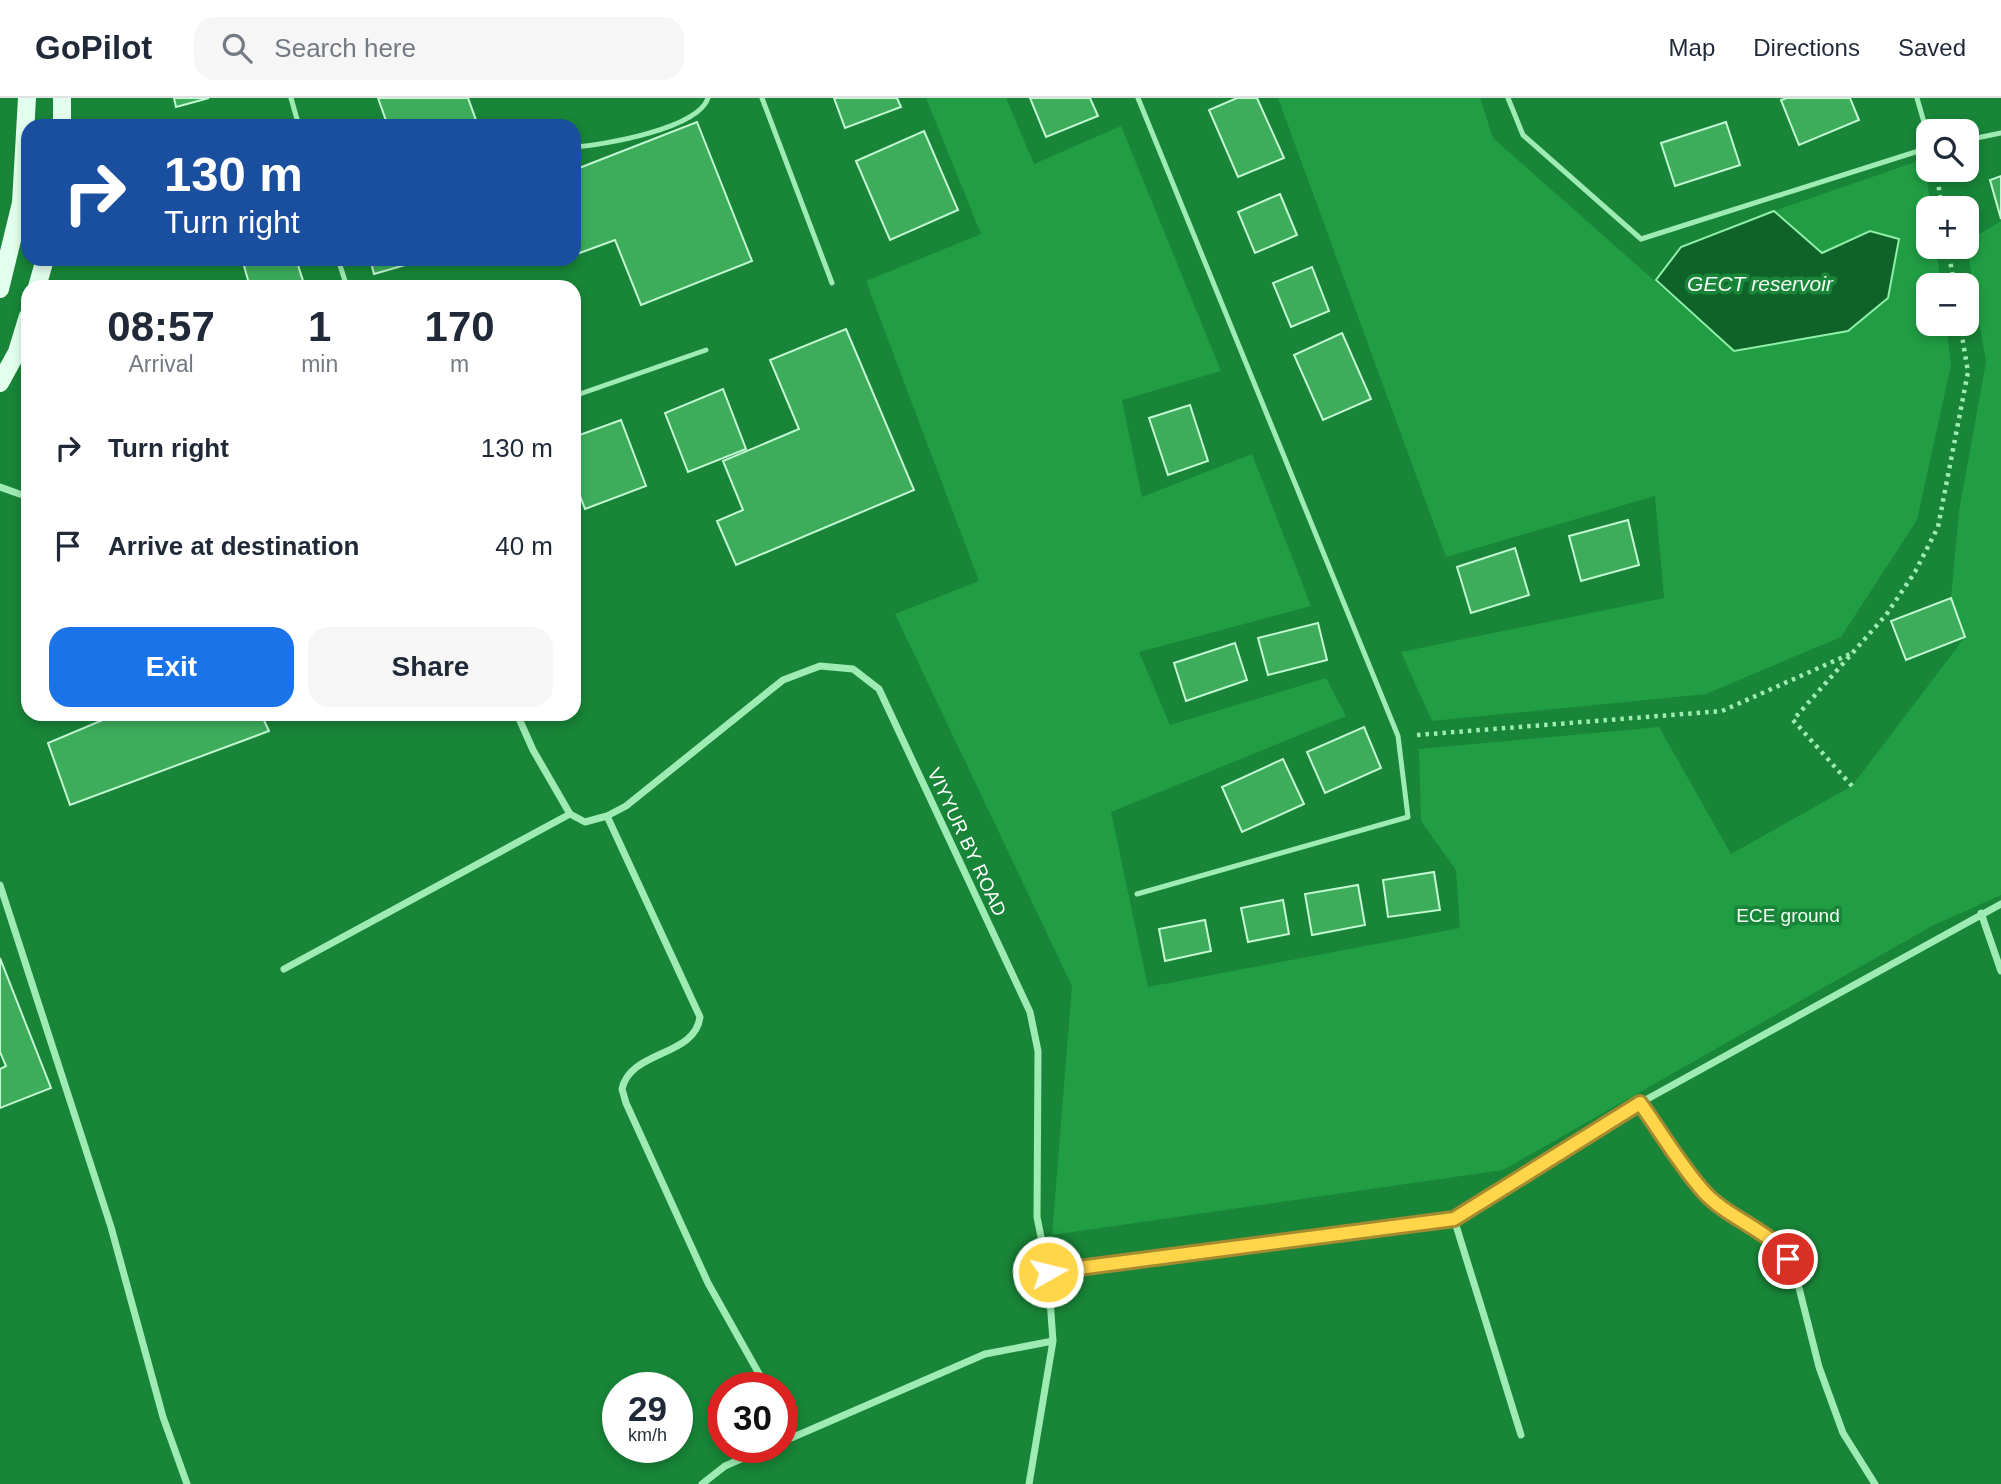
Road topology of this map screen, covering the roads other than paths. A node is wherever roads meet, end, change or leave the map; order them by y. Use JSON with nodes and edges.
{"nodes":[{"id":1,"x":27,"y":98,"type":"edge"},
{"id":2,"x":62,"y":98,"type":"edge"},
{"id":3,"x":291,"y":98,"type":"edge"},
{"id":4,"x":708,"y":98,"type":"edge"},
{"id":5,"x":762,"y":98,"type":"edge"},
{"id":6,"x":1138,"y":98,"type":"edge"},
{"id":7,"x":1508,"y":98,"type":"edge"},
{"id":8,"x":1917,"y":98,"type":"edge"},
{"id":9,"x":26,"y":119,"type":"edge"},
{"id":10,"x":62,"y":119,"type":"edge"},
{"id":11,"x":297,"y":119,"type":"edge"},
{"id":12,"x":1923,"y":119,"type":"edge"},
{"id":13,"x":2001,"y":132,"type":"edge"},
{"id":14,"x":1979,"y":137,"type":"edge"},
{"id":15,"x":581,"y":146,"type":"edge"},
{"id":16,"x":1916,"y":152,"type":"edge"},
{"id":17,"x":21,"y":203,"type":"edge"},
{"id":18,"x":832,"y":283,"type":"dead end"},
{"id":19,"x":0,"y":289,"type":"edge"},
{"id":20,"x":21,"y":339,"type":"edge"},
{"id":21,"x":706,"y":350,"type":"dead end"},
{"id":22,"x":0,"y":383,"type":"edge"},
{"id":23,"x":581,"y":394,"type":"edge"},
{"id":24,"x":0,"y":487,"type":"edge"},
{"id":25,"x":21,"y":494,"type":"edge"},
{"id":26,"x":520,"y":721,"type":"edge"},
{"id":27,"x":570,"y":814,"type":"junction"},
{"id":28,"x":607,"y":816,"type":"junction"},
{"id":29,"x":0,"y":885,"type":"edge"},
{"id":30,"x":1137,"y":894,"type":"dead end"},
{"id":31,"x":2001,"y":904,"type":"edge"},
{"id":32,"x":1981,"y":913,"type":"junction"},
{"id":33,"x":285,"y":969,"type":"dead end"},
{"id":34,"x":2001,"y":971,"type":"edge"},
{"id":35,"x":1640,"y":1103,"type":"junction"},
{"id":36,"x":1454,"y":1219,"type":"junction"},
{"id":37,"x":1048,"y":1272,"type":"junction"},
{"id":38,"x":1053,"y":1341,"type":"junction"},
{"id":39,"x":758,"y":1372,"type":"edge"},
{"id":40,"x":798,"y":1435,"type":"edge"},
{"id":41,"x":1521,"y":1435,"type":"dead end"},
{"id":42,"x":732,"y":1463,"type":"edge"},
{"id":43,"x":187,"y":1484,"type":"edge"},
{"id":44,"x":702,"y":1484,"type":"edge"},
{"id":45,"x":1029,"y":1484,"type":"edge"},
{"id":46,"x":1875,"y":1484,"type":"edge"}],
"edges":[{"from":1,"to":9,"type":"main road"},
{"from":2,"to":10,"type":"main road"},
{"from":3,"to":11,"type":"lane"},
{"from":4,"to":15,"type":"lane"},
{"from":5,"to":18,"type":"lane"},
{"from":6,"to":30,"type":"lane"},
{"from":7,"to":16,"type":"lane"},
{"from":8,"to":12,"type":"lane"},
{"from":13,"to":14,"type":"lane"},
{"from":17,"to":19,"type":"main road"},
{"from":20,"to":22,"type":"main road"},
{"from":21,"to":23,"type":"lane"},
{"from":24,"to":25,"type":"street"},
{"from":26,"to":27,"type":"street"},
{"from":27,"to":28,"type":"street"},
{"from":27,"to":33,"type":"street"},
{"from":28,"to":37,"type":"street","name":"VIYYUR BY ROAD"},
{"from":28,"to":39,"type":"street"},
{"from":29,"to":43,"type":"street"},
{"from":31,"to":32,"type":"street"},
{"from":32,"to":34,"type":"street"},
{"from":32,"to":35,"type":"street"},
{"from":35,"to":36,"type":"street"},
{"from":35,"to":46,"type":"street"},
{"from":36,"to":37,"type":"street"},
{"from":36,"to":41,"type":"street"},
{"from":37,"to":38,"type":"street","name":"VIYYUR BY ROAD"},
{"from":38,"to":40,"type":"street"},
{"from":38,"to":45,"type":"street","name":"VIYYUR BY ROAD"},
{"from":42,"to":44,"type":"street"}]}
